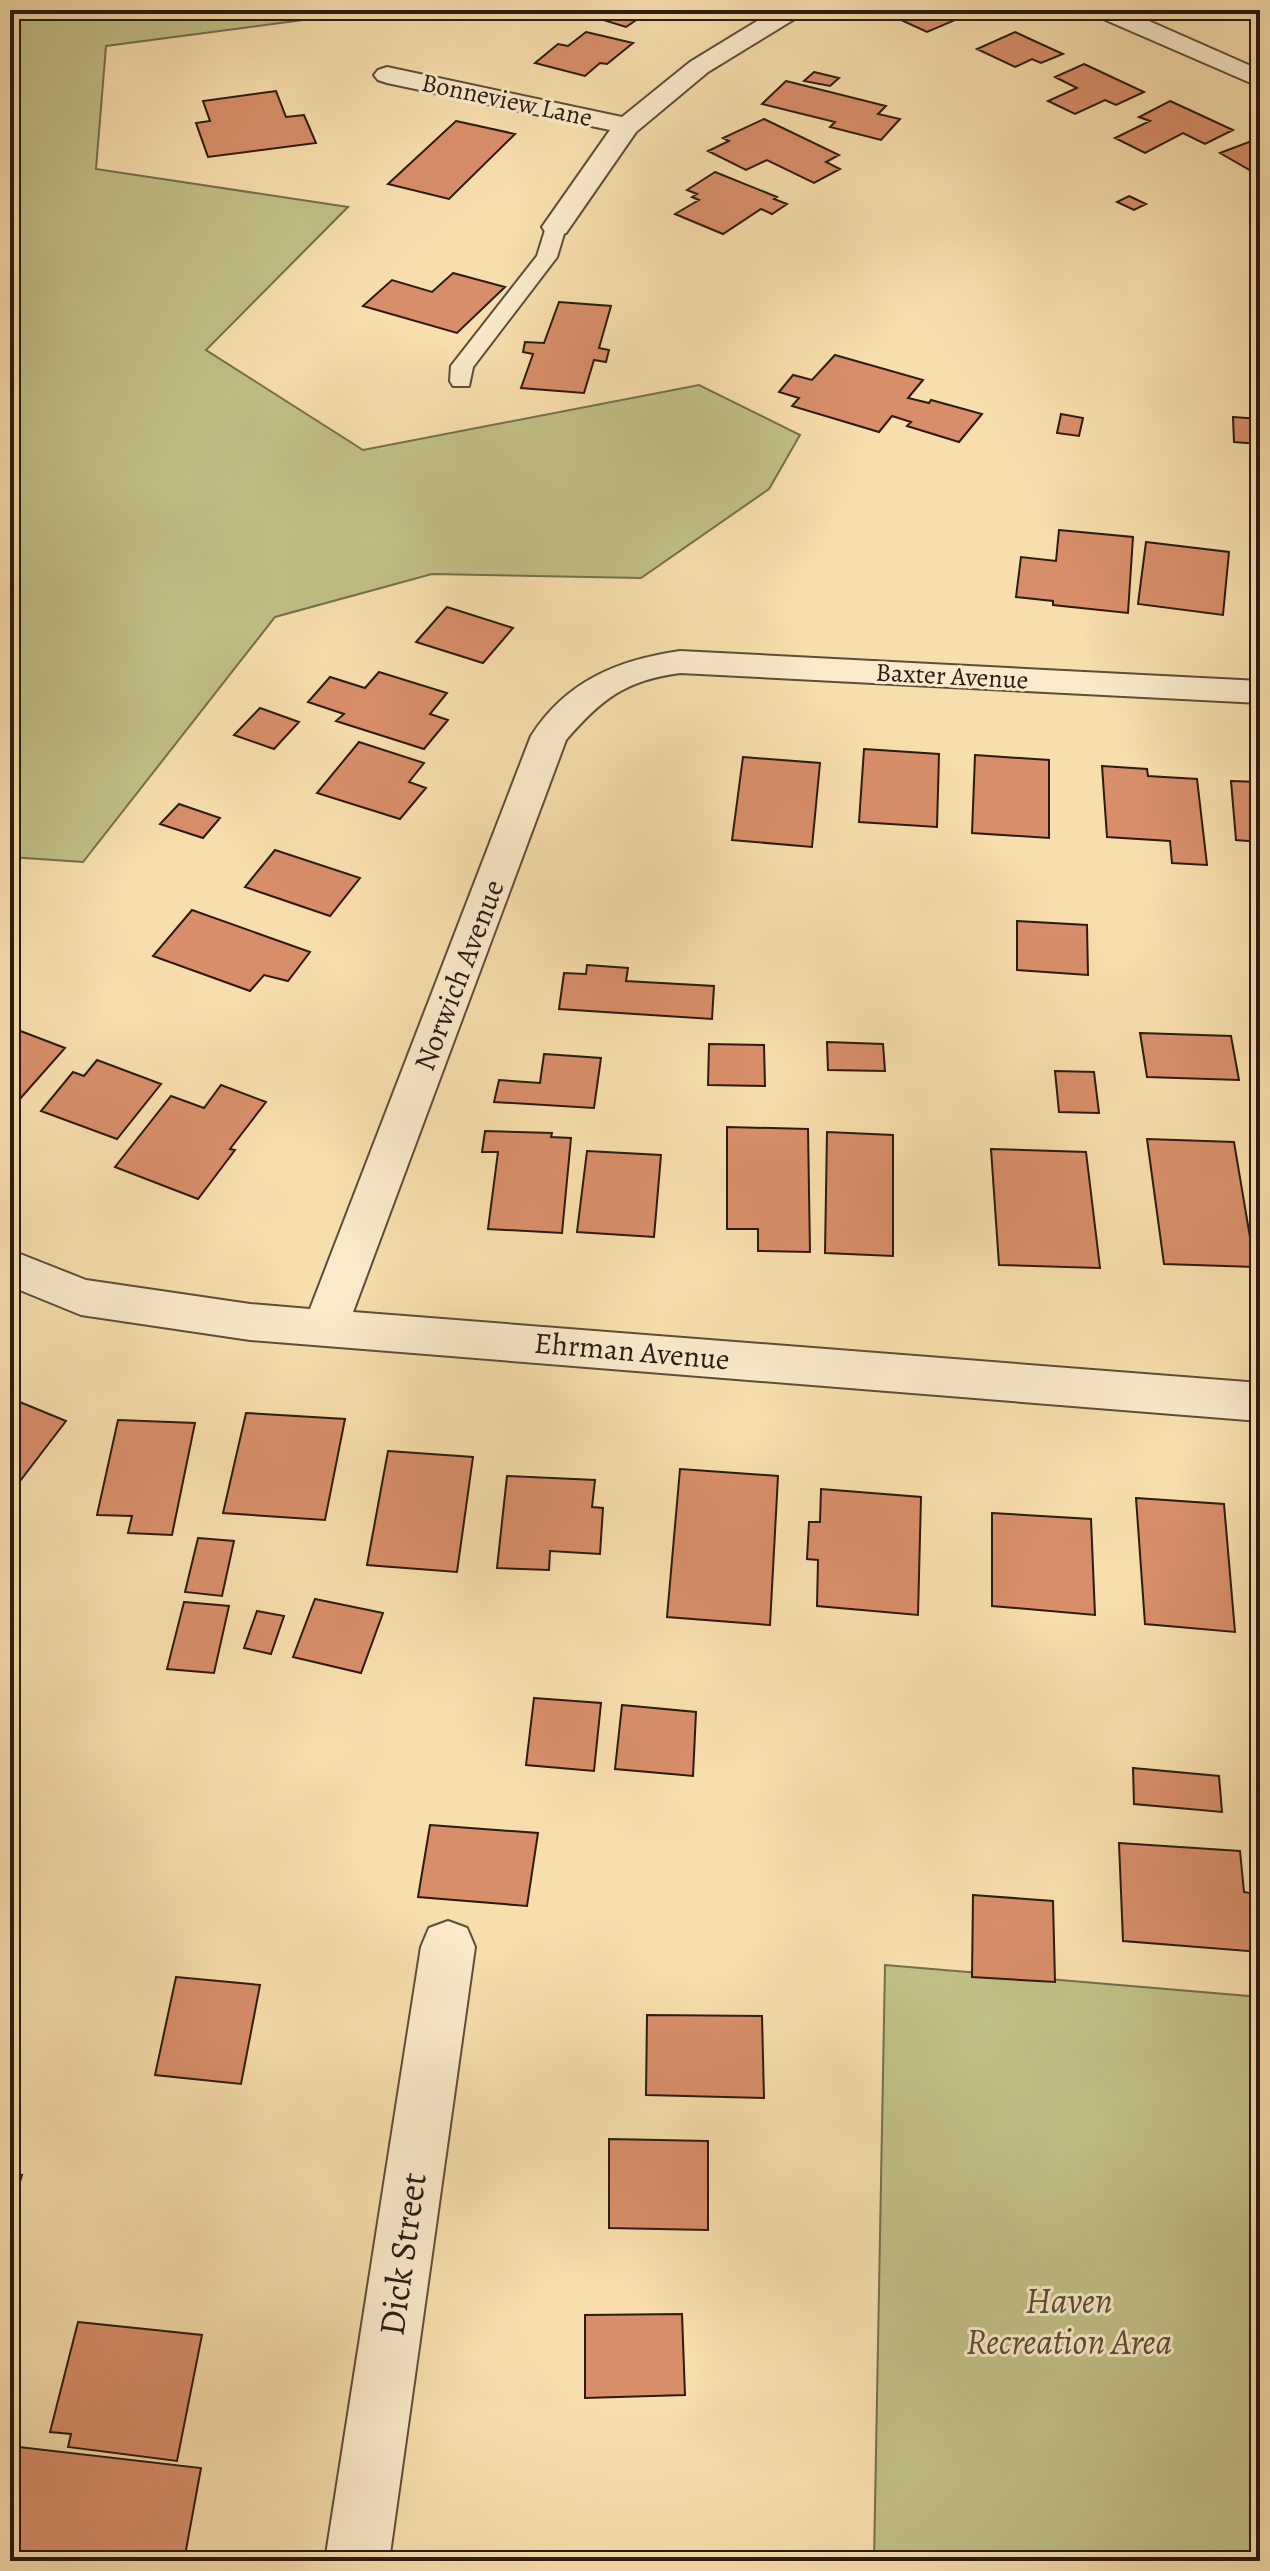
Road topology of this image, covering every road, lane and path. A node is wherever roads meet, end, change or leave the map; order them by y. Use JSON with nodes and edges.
{"nodes":[{"id":1,"x":792,"y":10,"type":"edge"},
{"id":2,"x":1103,"y":10,"type":"edge"},
{"id":3,"x":1174,"y":39,"type":"junction"},
{"id":4,"x":1231,"y":42,"type":"dead end"},
{"id":5,"x":387,"y":75,"type":"dead end"},
{"id":6,"x":1260,"y":79,"type":"edge"},
{"id":7,"x":627,"y":126,"type":"junction"},
{"id":8,"x":556,"y":227,"type":"joint"},
{"id":9,"x":461,"y":381,"type":"dead end"},
{"id":10,"x":643,"y":666,"type":"joint"},
{"id":11,"x":1260,"y":692,"type":"edge"},
{"id":12,"x":10,"y":1267,"type":"edge"},
{"id":13,"x":326,"y":1326,"type":"junction"},
{"id":14,"x":1260,"y":1402,"type":"edge"},
{"id":15,"x":448,"y":1947,"type":"dead end"},
{"id":16,"x":357,"y":2561,"type":"edge"}],
"edges":[{"from":1,"to":7,"type":"street"},
{"from":2,"to":3,"type":"street"},
{"from":3,"to":4,"type":"street"},
{"from":3,"to":6,"type":"street"},
{"from":5,"to":7,"type":"street","name":"Bonneview Lane"},
{"from":7,"to":8,"type":"street"},
{"from":8,"to":9,"type":"lane"},
{"from":10,"to":11,"type":"street","name":"Baxter Avenue"},
{"from":10,"to":13,"type":"street","name":"Norwich Avenue"},
{"from":12,"to":13,"type":"street","name":"Ehrman Avenue"},
{"from":13,"to":14,"type":"street","name":"Ehrman Avenue"},
{"from":15,"to":16,"type":"street","name":"Dick Street"}]}
